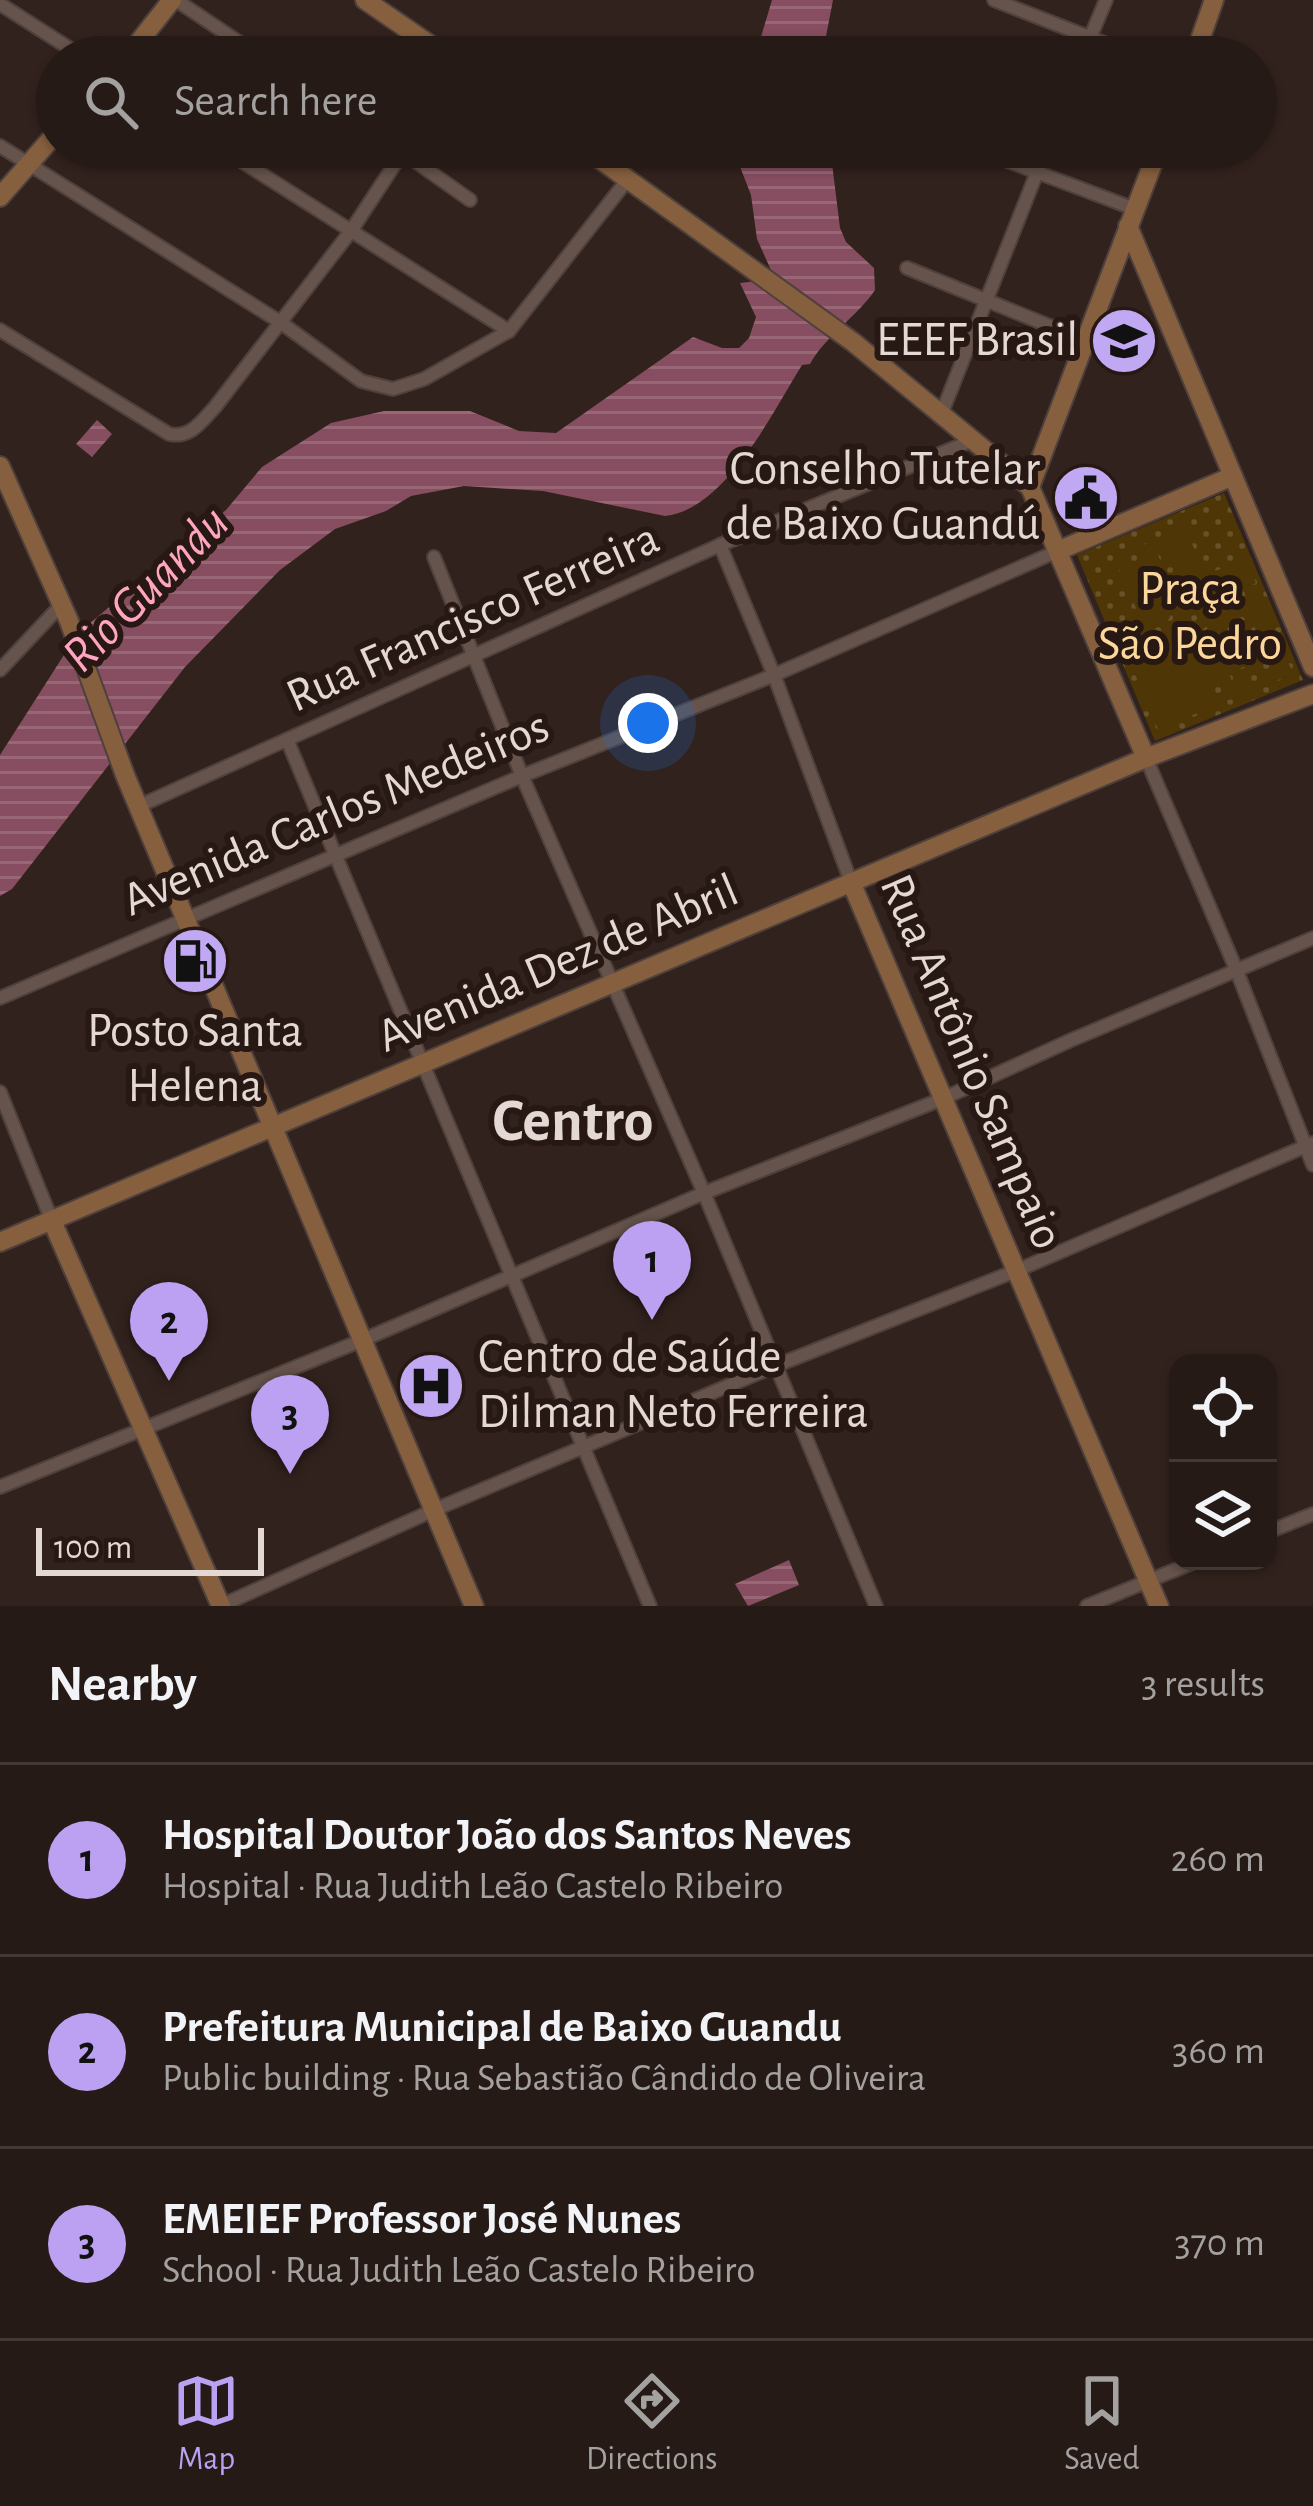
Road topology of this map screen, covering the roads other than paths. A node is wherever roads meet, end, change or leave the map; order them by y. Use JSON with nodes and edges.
{"nodes":[{"id":1,"x":174,"y":0,"type":"edge"},
{"id":2,"x":365,"y":0,"type":"edge"},
{"id":3,"x":994,"y":0,"type":"edge"},
{"id":4,"x":1106,"y":0,"type":"edge"},
{"id":5,"x":1214,"y":0,"type":"edge"},
{"id":6,"x":0,"y":4,"type":"edge"},
{"id":7,"x":50,"y":36,"type":"edge"},
{"id":8,"x":144,"y":36,"type":"edge"},
{"id":9,"x":229,"y":36,"type":"edge"},
{"id":10,"x":417,"y":36,"type":"edge"},
{"id":11,"x":1084,"y":36,"type":"edge"},
{"id":12,"x":1090,"y":36,"type":"edge"},
{"id":13,"x":1201,"y":36,"type":"edge"},
{"id":14,"x":0,"y":146,"type":"edge"},
{"id":15,"x":36,"y":155,"type":"edge"},
{"id":16,"x":28,"y":164,"type":"junction"},
{"id":17,"x":252,"y":168,"type":"edge"},
{"id":18,"x":389,"y":168,"type":"edge"},
{"id":19,"x":427,"y":168,"type":"edge"},
{"id":20,"x":613,"y":168,"type":"edge"},
{"id":21,"x":1029,"y":168,"type":"edge"},
{"id":22,"x":1038,"y":168,"type":"edge"},
{"id":23,"x":1151,"y":168,"type":"edge"},
{"id":24,"x":1037,"y":171,"type":"junction"},
{"id":25,"x":628,"y":178,"type":"junction"},
{"id":26,"x":0,"y":197,"type":"edge"},
{"id":27,"x":470,"y":200,"type":"dead end"},
{"id":28,"x":1132,"y":217,"type":"junction"},
{"id":29,"x":351,"y":231,"type":"junction"},
{"id":30,"x":907,"y":268,"type":"dead end"},
{"id":31,"x":988,"y":300,"type":"junction"},
{"id":32,"x":280,"y":322,"type":"junction"},
{"id":33,"x":0,"y":330,"type":"edge"},
{"id":34,"x":509,"y":331,"type":"junction"},
{"id":35,"x":1084,"y":340,"type":"junction"},
{"id":36,"x":941,"y":415,"type":"junction"},
{"id":37,"x":971,"y":441,"type":"junction"},
{"id":38,"x":0,"y":466,"type":"edge"},
{"id":39,"x":1233,"y":476,"type":"junction"},
{"id":40,"x":1030,"y":487,"type":"junction"},
{"id":41,"x":720,"y":545,"type":"junction"},
{"id":42,"x":1060,"y":550,"type":"junction"},
{"id":43,"x":434,"y":557,"type":"dead end"},
{"id":44,"x":66,"y":612,"type":"junction"},
{"id":45,"x":477,"y":658,"type":"junction"},
{"id":46,"x":1313,"y":667,"type":"edge"},
{"id":47,"x":0,"y":670,"type":"edge"},
{"id":48,"x":774,"y":675,"type":"junction"},
{"id":49,"x":1313,"y":694,"type":"edge"},
{"id":50,"x":288,"y":742,"type":"junction"},
{"id":51,"x":1146,"y":758,"type":"junction"},
{"id":52,"x":521,"y":776,"type":"junction"},
{"id":53,"x":139,"y":806,"type":"junction"},
{"id":54,"x":335,"y":855,"type":"junction"},
{"id":55,"x":851,"y":882,"type":"junction"},
{"id":56,"x":189,"y":919,"type":"junction"},
{"id":57,"x":1313,"y":938,"type":"edge"},
{"id":58,"x":1236,"y":969,"type":"junction"},
{"id":59,"x":612,"y":986,"type":"junction"},
{"id":60,"x":0,"y":998,"type":"edge"},
{"id":61,"x":424,"y":1061,"type":"junction"},
{"id":62,"x":0,"y":1092,"type":"edge"},
{"id":63,"x":942,"y":1099,"type":"junction"},
{"id":64,"x":273,"y":1126,"type":"junction"},
{"id":65,"x":1309,"y":1145,"type":"edge"},
{"id":66,"x":1313,"y":1165,"type":"edge"},
{"id":67,"x":704,"y":1193,"type":"junction"},
{"id":68,"x":52,"y":1221,"type":"junction"},
{"id":69,"x":0,"y":1242,"type":"edge"},
{"id":70,"x":1018,"y":1270,"type":"junction"},
{"id":71,"x":514,"y":1274,"type":"junction"},
{"id":72,"x":365,"y":1339,"type":"junction"},
{"id":73,"x":775,"y":1366,"type":"junction"},
{"id":74,"x":146,"y":1429,"type":"junction"},
{"id":75,"x":583,"y":1448,"type":"junction"},
{"id":76,"x":0,"y":1487,"type":"edge"},
{"id":77,"x":434,"y":1510,"type":"junction"},
{"id":78,"x":1313,"y":1514,"type":"edge"},
{"id":79,"x":1277,"y":1528,"type":"edge"},
{"id":80,"x":1174,"y":1570,"type":"edge"},
{"id":81,"x":1149,"y":1580,"type":"junction"},
{"id":82,"x":220,"y":1606,"type":"edge"},
{"id":83,"x":474,"y":1606,"type":"edge"},
{"id":84,"x":650,"y":1606,"type":"edge"},
{"id":85,"x":876,"y":1606,"type":"edge"},
{"id":86,"x":1087,"y":1606,"type":"edge"},
{"id":87,"x":1159,"y":1606,"type":"edge"}],
"edges":[{"from":1,"to":8,"type":"street"},
{"from":1,"to":9,"type":"street"},
{"from":2,"to":10,"type":"street"},
{"from":3,"to":11,"type":"street"},
{"from":4,"to":12,"type":"street"},
{"from":5,"to":13,"type":"street"},
{"from":6,"to":7,"type":"street"},
{"from":14,"to":16,"type":"street"},
{"from":15,"to":16,"type":"street"},
{"from":16,"to":26,"type":"street"},
{"from":16,"to":32,"type":"street"},
{"from":17,"to":29,"type":"street"},
{"from":18,"to":29,"type":"street"},
{"from":19,"to":27,"type":"street"},
{"from":20,"to":25,"type":"street"},
{"from":21,"to":24,"type":"street"},
{"from":22,"to":24,"type":"street"},
{"from":23,"to":28,"type":"street"},
{"from":24,"to":28,"type":"street"},
{"from":24,"to":31,"type":"street"},
{"from":25,"to":34,"type":"street"},
{"from":25,"to":36,"type":"street"},
{"from":28,"to":35,"type":"street"},
{"from":28,"to":39,"type":"street"},
{"from":29,"to":32,"type":"street"},
{"from":29,"to":34,"type":"street"},
{"from":30,"to":31,"type":"street"},
{"from":31,"to":35,"type":"street"},
{"from":31,"to":36,"type":"street"},
{"from":32,"to":33,"type":"street"},
{"from":32,"to":34,"type":"street"},
{"from":35,"to":40,"type":"street"},
{"from":36,"to":37,"type":"street"},
{"from":37,"to":40,"type":"street"},
{"from":37,"to":41,"type":"street","name":"Rua Francisco Ferreira"},
{"from":38,"to":44,"type":"street"},
{"from":39,"to":42,"type":"street","name":"Avenida Carlos Medeiros"},
{"from":39,"to":46,"type":"street"},
{"from":40,"to":42,"type":"street"},
{"from":41,"to":45,"type":"street","name":"Rua Francisco Ferreira"},
{"from":41,"to":48,"type":"street","name":"Rua Antônio Sampaio"},
{"from":42,"to":48,"type":"street","name":"Avenida Carlos Medeiros"},
{"from":42,"to":51,"type":"street"},
{"from":43,"to":45,"type":"street"},
{"from":44,"to":47,"type":"street"},
{"from":44,"to":53,"type":"street"},
{"from":45,"to":50,"type":"street","name":"Rua Francisco Ferreira"},
{"from":45,"to":52,"type":"street"},
{"from":48,"to":52,"type":"street","name":"Avenida Carlos Medeiros"},
{"from":48,"to":55,"type":"street","name":"Rua Antônio Sampaio"},
{"from":49,"to":51,"type":"street","name":"Avenida Dez de Abril"},
{"from":50,"to":53,"type":"street","name":"Rua Francisco Ferreira"},
{"from":50,"to":54,"type":"street"},
{"from":51,"to":55,"type":"street","name":"Avenida Dez de Abril"},
{"from":51,"to":58,"type":"street"},
{"from":52,"to":54,"type":"street","name":"Avenida Carlos Medeiros"},
{"from":52,"to":59,"type":"street"},
{"from":53,"to":56,"type":"street"},
{"from":54,"to":56,"type":"street","name":"Avenida Carlos Medeiros"},
{"from":54,"to":61,"type":"street"},
{"from":55,"to":59,"type":"street","name":"Avenida Dez de Abril"},
{"from":55,"to":63,"type":"street","name":"Rua Antônio Sampaio"},
{"from":56,"to":60,"type":"street","name":"Avenida Carlos Medeiros"},
{"from":56,"to":64,"type":"street"},
{"from":57,"to":58,"type":"street"},
{"from":58,"to":63,"type":"street"},
{"from":58,"to":65,"type":"street"},
{"from":59,"to":61,"type":"street","name":"Avenida Dez de Abril"},
{"from":59,"to":67,"type":"street"},
{"from":61,"to":64,"type":"street","name":"Avenida Dez de Abril"},
{"from":61,"to":71,"type":"street"},
{"from":62,"to":68,"type":"street"},
{"from":63,"to":67,"type":"street"},
{"from":63,"to":70,"type":"street","name":"Rua Antônio Sampaio"},
{"from":64,"to":68,"type":"street","name":"Avenida Dez de Abril"},
{"from":64,"to":72,"type":"street"},
{"from":65,"to":66,"type":"street"},
{"from":65,"to":70,"type":"street"},
{"from":67,"to":71,"type":"street"},
{"from":67,"to":73,"type":"street"},
{"from":68,"to":69,"type":"street","name":"Avenida Dez de Abril"},
{"from":68,"to":74,"type":"street"},
{"from":70,"to":73,"type":"street"},
{"from":70,"to":81,"type":"street","name":"Rua Antônio Sampaio"},
{"from":71,"to":72,"type":"street"},
{"from":71,"to":75,"type":"street"},
{"from":72,"to":74,"type":"street"},
{"from":72,"to":77,"type":"street"},
{"from":73,"to":75,"type":"street"},
{"from":73,"to":85,"type":"street"},
{"from":74,"to":76,"type":"street"},
{"from":74,"to":82,"type":"street"},
{"from":75,"to":77,"type":"street"},
{"from":75,"to":84,"type":"street"},
{"from":77,"to":82,"type":"street"},
{"from":77,"to":83,"type":"street"},
{"from":78,"to":79,"type":"street"},
{"from":80,"to":81,"type":"street"},
{"from":81,"to":86,"type":"street"},
{"from":81,"to":87,"type":"street","name":"Rua Antônio Sampaio"}]}
